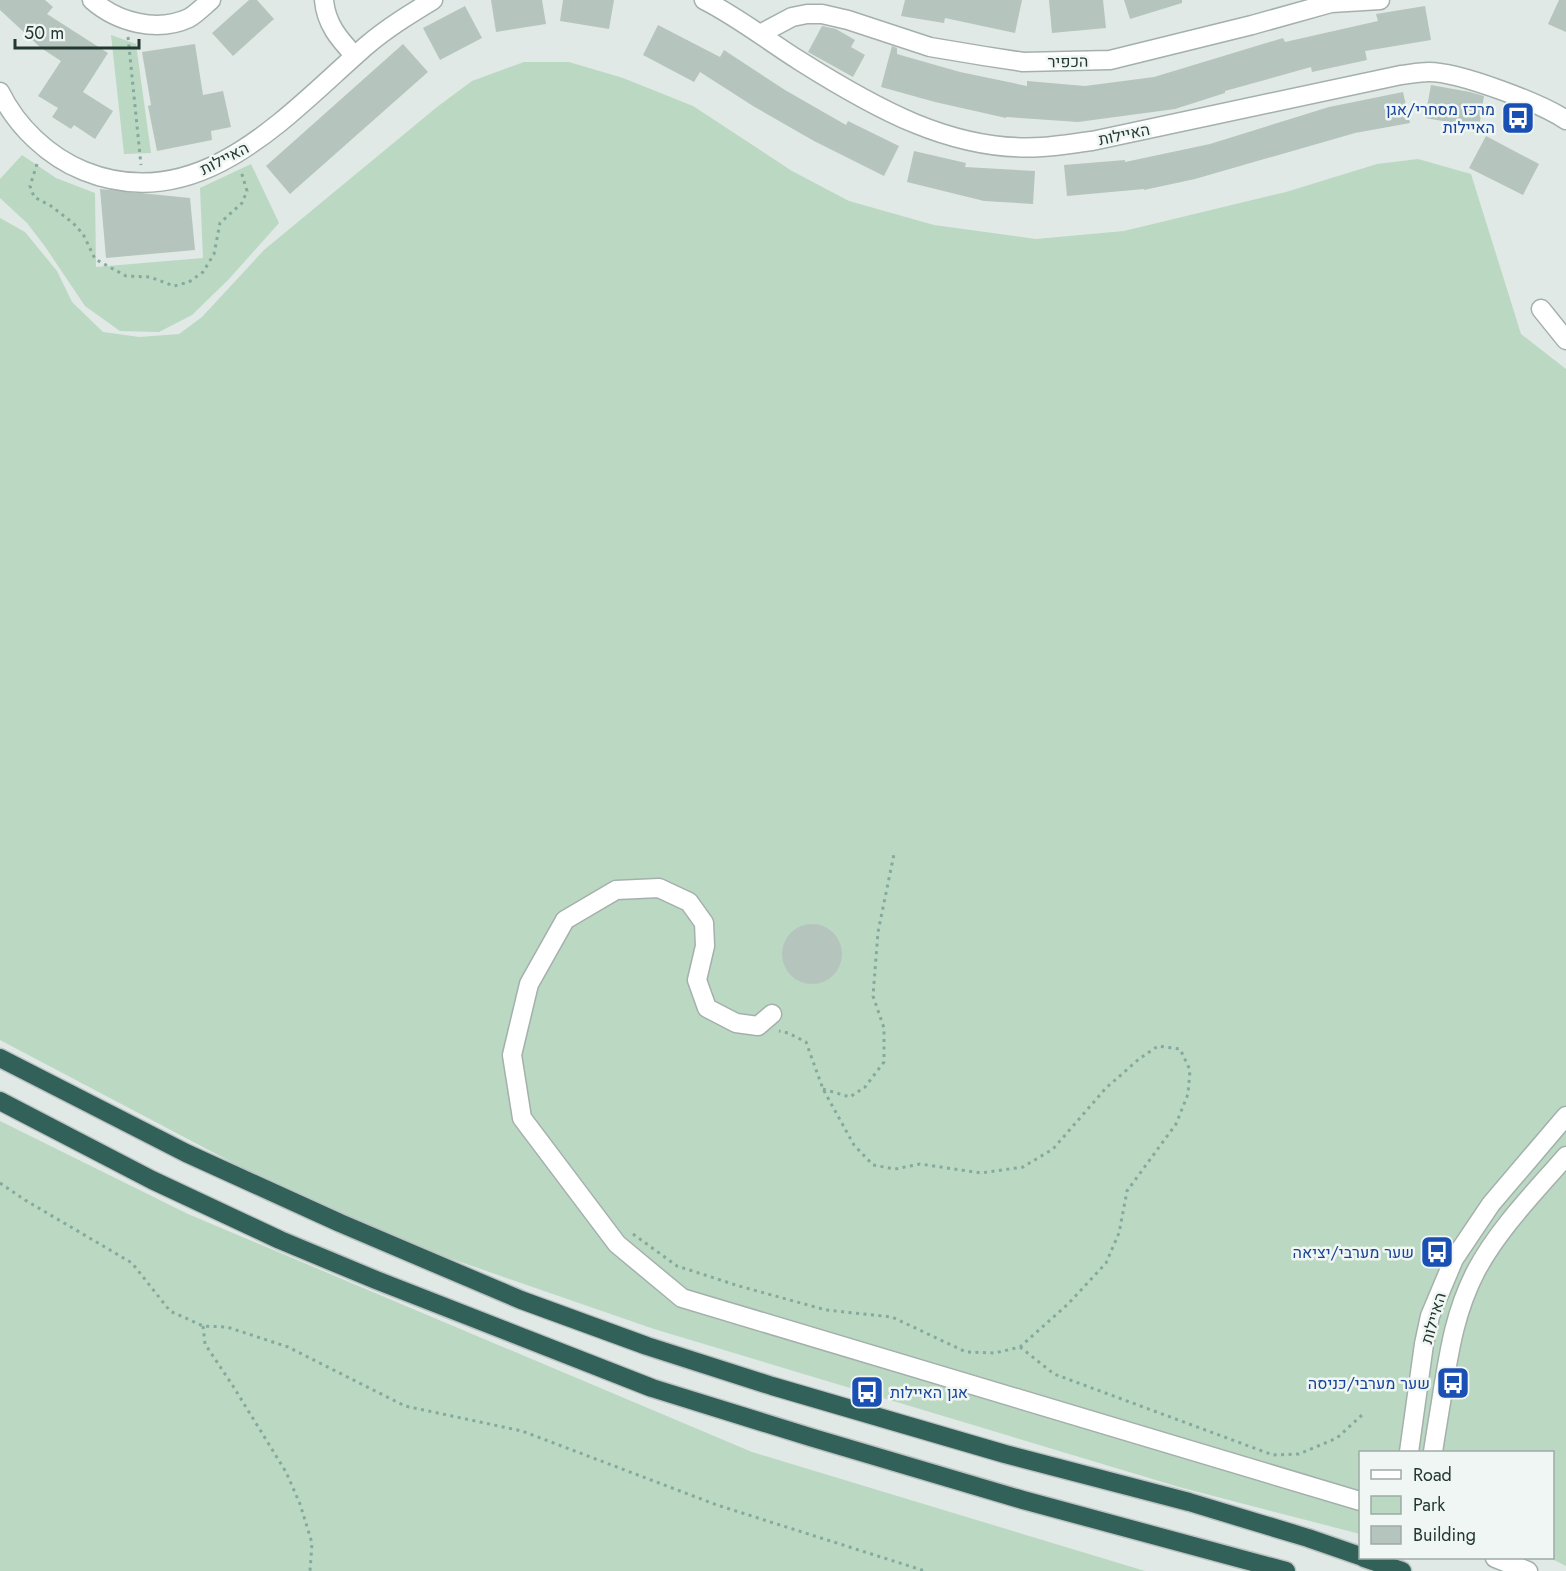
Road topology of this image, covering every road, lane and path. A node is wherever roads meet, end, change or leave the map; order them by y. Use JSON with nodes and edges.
{"nodes":[{"id":1,"x":92,"y":0,"type":"edge"},
{"id":2,"x":211,"y":0,"type":"edge"},
{"id":3,"x":324,"y":0,"type":"edge"},
{"id":4,"x":433,"y":0,"type":"edge"},
{"id":5,"x":704,"y":0,"type":"edge"},
{"id":6,"x":1380,"y":0,"type":"edge"},
{"id":7,"x":126,"y":19,"type":"junction"},
{"id":8,"x":760,"y":34,"type":"junction"},
{"id":9,"x":355,"y":56,"type":"junction"},
{"id":10,"x":0,"y":92,"type":"edge"},
{"id":11,"x":1566,"y":120,"type":"edge"},
{"id":12,"x":42,"y":146,"type":"junction"},
{"id":13,"x":234,"y":155,"type":"junction"},
{"id":14,"x":142,"y":182,"type":"junction"},
{"id":15,"x":1542,"y":309,"type":"dead end"},
{"id":16,"x":1566,"y":340,"type":"edge"},
{"id":17,"x":894,"y":854,"type":"dead end"},
{"id":18,"x":772,"y":1014,"type":"dead end"},
{"id":19,"x":758,"y":1026,"type":"junction"},
{"id":20,"x":0,"y":1058,"type":"edge"},
{"id":21,"x":824,"y":1089,"type":"junction"},
{"id":22,"x":0,"y":1101,"type":"edge"},
{"id":23,"x":1566,"y":1116,"type":"edge"},
{"id":24,"x":1566,"y":1156,"type":"edge"},
{"id":25,"x":0,"y":1183,"type":"edge"},
{"id":26,"x":605,"y":1228,"type":"junction"},
{"id":27,"x":203,"y":1326,"type":"junction"},
{"id":28,"x":1020,"y":1347,"type":"junction"},
{"id":29,"x":1363,"y":1414,"type":"dead end"},
{"id":30,"x":1409,"y":1451,"type":"edge"},
{"id":31,"x":1434,"y":1451,"type":"edge"},
{"id":32,"x":1359,"y":1501,"type":"edge"},
{"id":33,"x":1308,"y":1538,"type":"junction"},
{"id":34,"x":1359,"y":1545,"type":"edge"},
{"id":35,"x":1359,"y":1556,"type":"edge"},
{"id":36,"x":1368,"y":1559,"type":"edge"},
{"id":37,"x":1500,"y":1559,"type":"edge"},
{"id":38,"x":1523,"y":1559,"type":"edge"},
{"id":39,"x":310,"y":1571,"type":"edge"},
{"id":40,"x":925,"y":1571,"type":"edge"},
{"id":41,"x":1286,"y":1571,"type":"edge"},
{"id":42,"x":1402,"y":1571,"type":"edge"},
{"id":43,"x":1528,"y":1571,"type":"edge"},
{"id":44,"x":1541,"y":1571,"type":"edge"}],
"edges":[{"from":1,"to":7,"type":"street"},
{"from":2,"to":7,"type":"street"},
{"from":3,"to":9,"type":"street"},
{"from":4,"to":9,"type":"street","name":"האיילות"},
{"from":5,"to":8,"type":"street","name":"האיילות"},
{"from":6,"to":8,"type":"street","name":"הכפיר"},
{"from":7,"to":14,"type":"path"},
{"from":8,"to":11,"type":"street","name":"האיילות"},
{"from":9,"to":13,"type":"street","name":"האיילות"},
{"from":10,"to":12,"type":"street","name":"האיילות"},
{"from":12,"to":13,"type":"path"},
{"from":12,"to":14,"type":"street","name":"האיילות"},
{"from":13,"to":14,"type":"street","name":"האיילות"},
{"from":15,"to":16,"type":"street"},
{"from":17,"to":21,"type":"path"},
{"from":18,"to":19,"type":"street"},
{"from":19,"to":21,"type":"path"},
{"from":19,"to":26,"type":"street"},
{"from":20,"to":33,"type":"highway"},
{"from":21,"to":28,"type":"path"},
{"from":22,"to":41,"type":"highway"},
{"from":23,"to":30,"type":"street","name":"האיילות"},
{"from":24,"to":31,"type":"street","name":"האיילות"},
{"from":25,"to":27,"type":"path"},
{"from":26,"to":28,"type":"path"},
{"from":26,"to":32,"type":"street"},
{"from":27,"to":39,"type":"path"},
{"from":27,"to":40,"type":"path"},
{"from":28,"to":29,"type":"path"},
{"from":33,"to":34,"type":"highway"},
{"from":33,"to":35,"type":"highway"},
{"from":36,"to":42,"type":"highway"},
{"from":37,"to":43,"type":"street"},
{"from":38,"to":44,"type":"street"}]}
